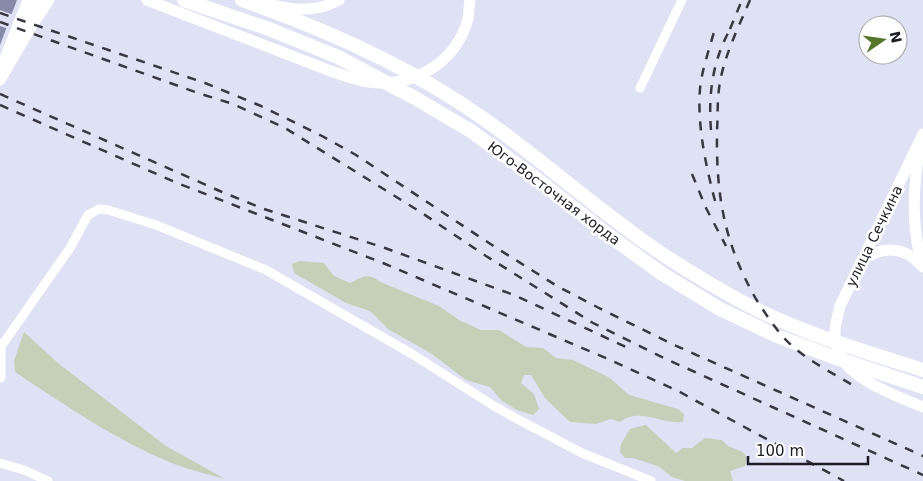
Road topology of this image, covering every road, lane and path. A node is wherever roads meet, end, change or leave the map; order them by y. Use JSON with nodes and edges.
{"nodes":[{"id":1,"x":28,"y":0,"type":"edge"},
{"id":2,"x":38,"y":0,"type":"edge"},
{"id":3,"x":49,"y":0,"type":"edge"},
{"id":4,"x":147,"y":0,"type":"edge"},
{"id":5,"x":184,"y":0,"type":"edge"},
{"id":6,"x":242,"y":0,"type":"edge"},
{"id":7,"x":250,"y":0,"type":"edge"},
{"id":8,"x":339,"y":0,"type":"edge"},
{"id":9,"x":470,"y":0,"type":"edge"},
{"id":10,"x":682,"y":0,"type":"edge"},
{"id":11,"x":0,"y":73,"type":"edge"},
{"id":12,"x":0,"y":79,"type":"edge"},
{"id":13,"x":640,"y":88,"type":"dead end"},
{"id":14,"x":922,"y":136,"type":"edge"},
{"id":15,"x":863,"y":259,"type":"junction"},
{"id":16,"x":923,"y":267,"type":"edge"},
{"id":17,"x":0,"y":344,"type":"edge"},
{"id":18,"x":0,"y":348,"type":"edge"},
{"id":19,"x":923,"y":370,"type":"edge"},
{"id":20,"x":0,"y":377,"type":"edge"},
{"id":21,"x":921,"y":387,"type":"edge"},
{"id":22,"x":923,"y":407,"type":"edge"},
{"id":23,"x":0,"y":463,"type":"edge"},
{"id":24,"x":48,"y":481,"type":"edge"},
{"id":25,"x":651,"y":481,"type":"edge"}],
"edges":[{"from":1,"to":11,"type":"street"},
{"from":2,"to":12,"type":"street"},
{"from":3,"to":12,"type":"street"},
{"from":4,"to":9,"type":"street"},
{"from":5,"to":21,"type":"main road","name":"Юго-Восточная хорда"},
{"from":6,"to":19,"type":"main road","name":"Юго-Восточная хорда"},
{"from":7,"to":8,"type":"street"},
{"from":10,"to":13,"type":"street"},
{"from":14,"to":15,"type":"street","name":"улица Сечкина"},
{"from":14,"to":16,"type":"street"},
{"from":15,"to":16,"type":"street"},
{"from":15,"to":22,"type":"street","name":"улица Сечкина"},
{"from":17,"to":18,"type":"street"},
{"from":18,"to":20,"type":"street"},
{"from":18,"to":25,"type":"street"},
{"from":23,"to":24,"type":"street"}]}
